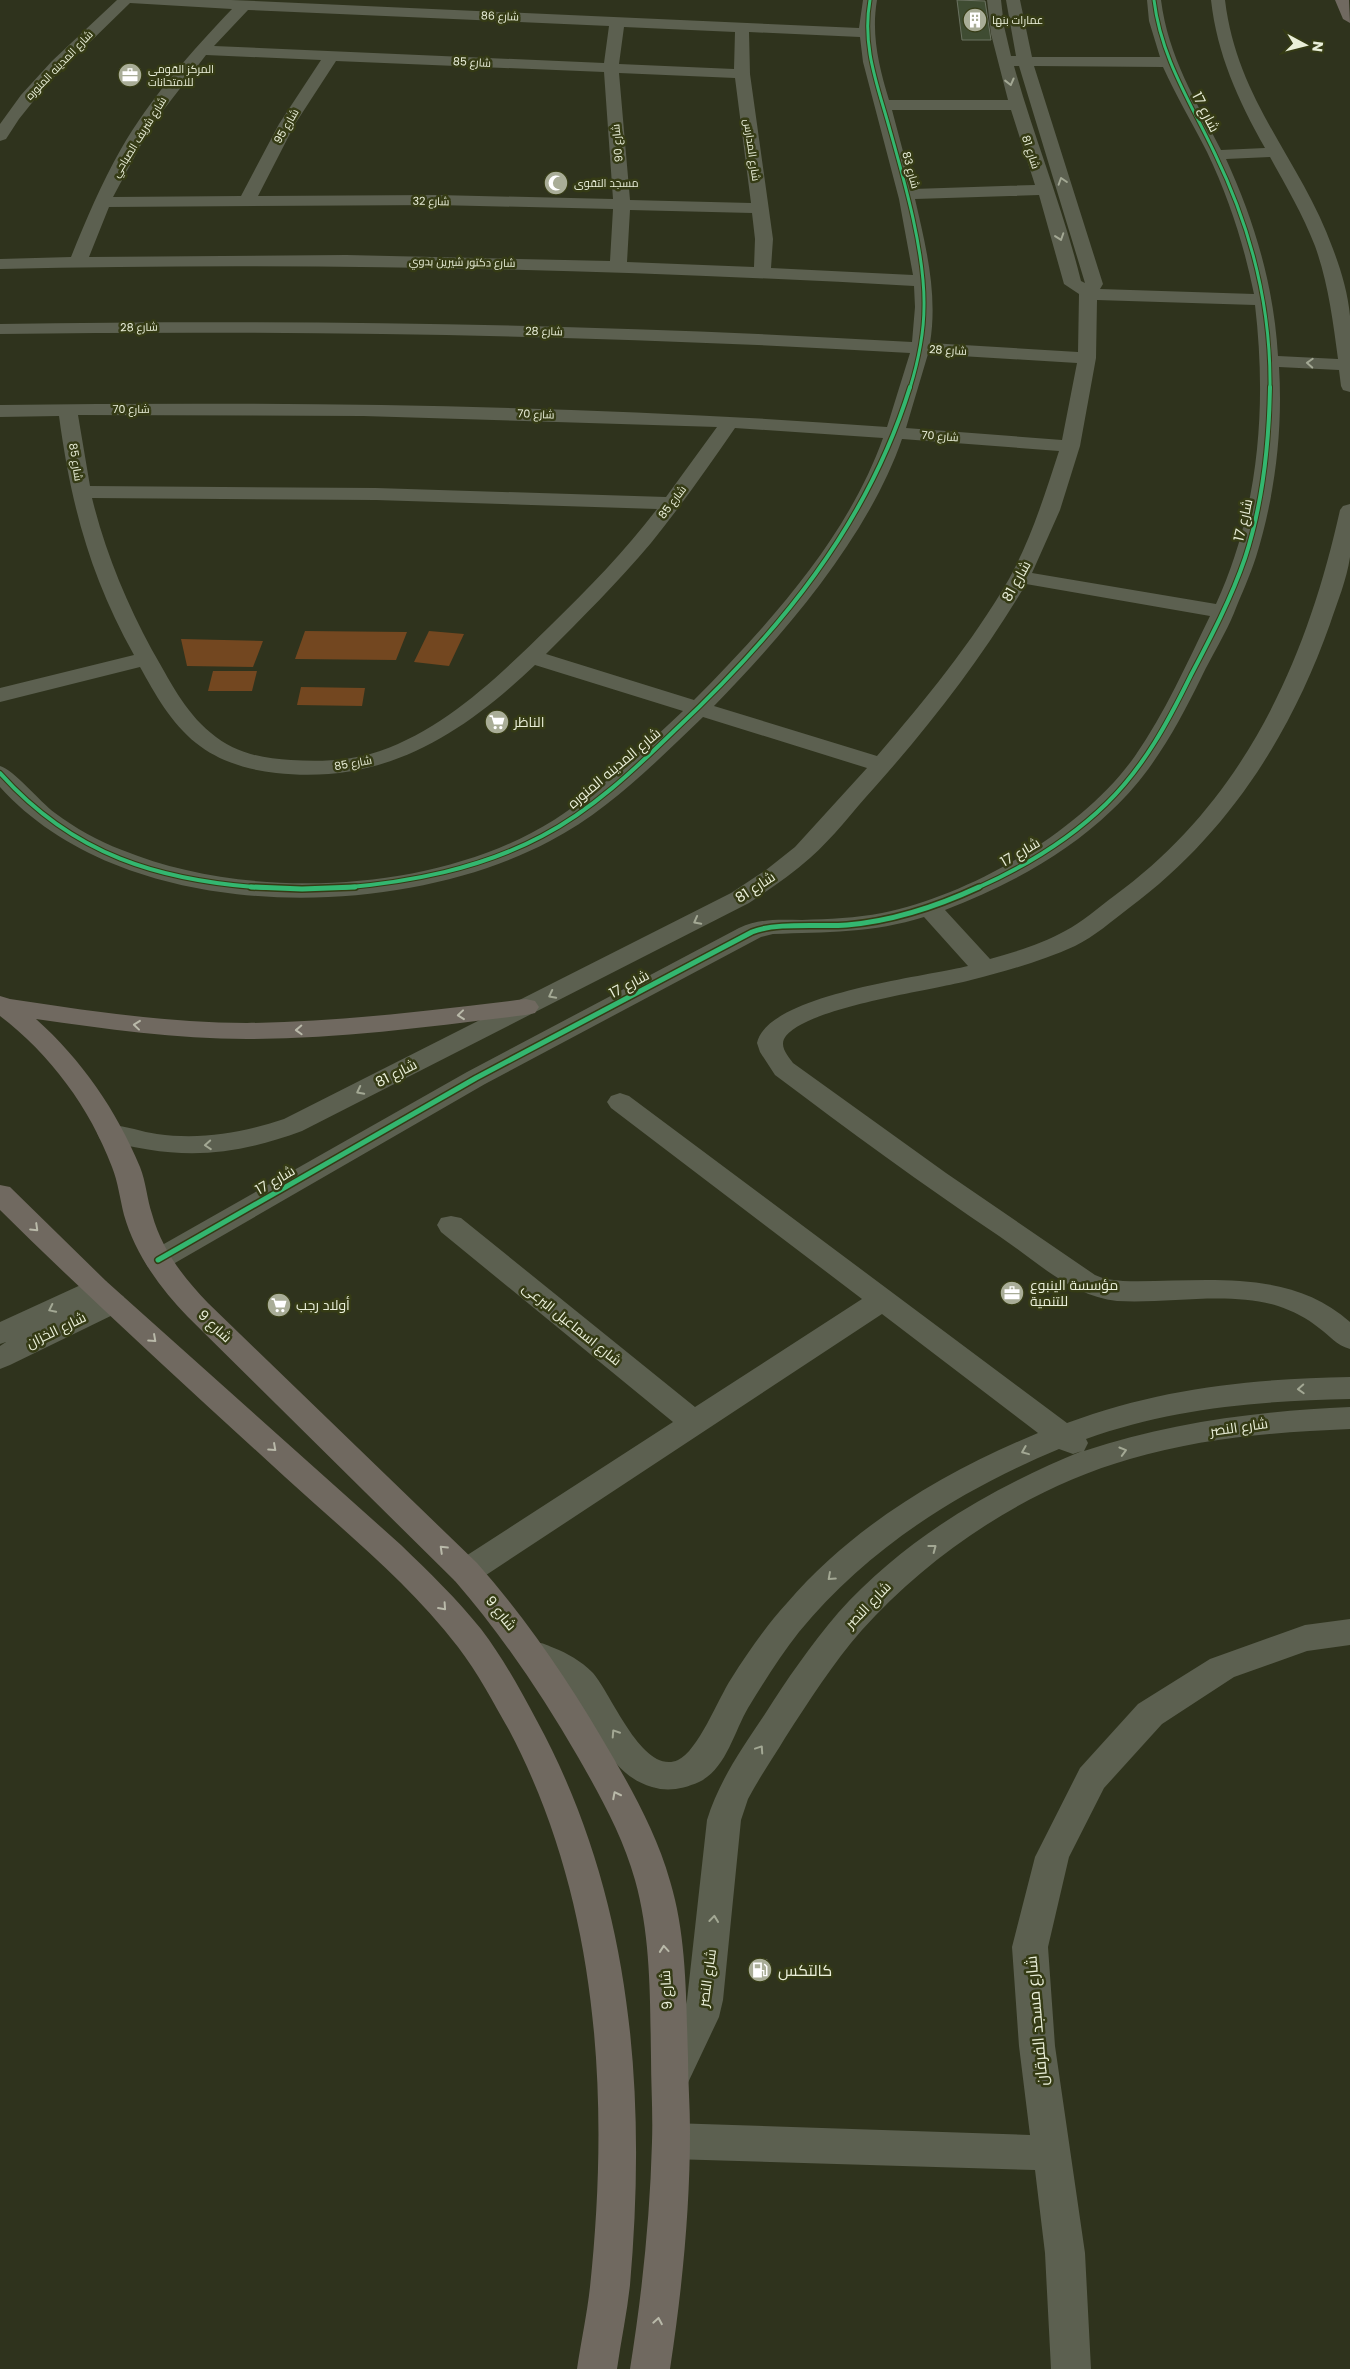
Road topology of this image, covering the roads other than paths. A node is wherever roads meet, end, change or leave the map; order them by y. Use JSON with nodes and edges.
{"nodes":[{"id":1,"x":125,"y":0,"type":"edge"},
{"id":2,"x":134,"y":0,"type":"edge"},
{"id":3,"x":870,"y":0,"type":"edge"},
{"id":4,"x":994,"y":0,"type":"edge"},
{"id":5,"x":1013,"y":0,"type":"edge"},
{"id":6,"x":1154,"y":0,"type":"edge"},
{"id":7,"x":1218,"y":0,"type":"edge"},
{"id":8,"x":1342,"y":0,"type":"edge"},
{"id":9,"x":244,"y":5,"type":"junction"},
{"id":10,"x":1350,"y":19,"type":"edge"},
{"id":11,"x":617,"y":21,"type":"junction"},
{"id":12,"x":742,"y":27,"type":"junction"},
{"id":13,"x":866,"y":33,"type":"junction"},
{"id":14,"x":201,"y":50,"type":"junction"},
{"id":15,"x":331,"y":56,"type":"junction"},
{"id":16,"x":1005,"y":61,"type":"junction"},
{"id":17,"x":1026,"y":61,"type":"junction"},
{"id":18,"x":1168,"y":62,"type":"junction"},
{"id":19,"x":611,"y":69,"type":"junction"},
{"id":20,"x":742,"y":74,"type":"junction"},
{"id":21,"x":883,"y":105,"type":"junction"},
{"id":22,"x":1016,"y":105,"type":"junction"},
{"id":23,"x":6,"y":115,"type":"edge"},
{"id":24,"x":0,"y":136,"type":"edge"},
{"id":25,"x":1052,"y":151,"type":"junction"},
{"id":26,"x":1031,"y":152,"type":"junction"},
{"id":27,"x":1275,"y":152,"type":"junction"},
{"id":28,"x":1216,"y":156,"type":"junction"},
{"id":29,"x":1044,"y":190,"type":"junction"},
{"id":30,"x":908,"y":194,"type":"junction"},
{"id":31,"x":247,"y":200,"type":"junction"},
{"id":32,"x":102,"y":202,"type":"junction"},
{"id":33,"x":622,"y":205,"type":"junction"},
{"id":34,"x":760,"y":208,"type":"junction"},
{"id":35,"x":78,"y":262,"type":"junction"},
{"id":36,"x":0,"y":264,"type":"edge"},
{"id":37,"x":618,"y":266,"type":"junction"},
{"id":38,"x":762,"y":272,"type":"junction"},
{"id":39,"x":923,"y":281,"type":"junction"},
{"id":40,"x":1088,"y":293,"type":"junction"},
{"id":41,"x":1264,"y":300,"type":"junction"},
{"id":42,"x":0,"y":329,"type":"edge"},
{"id":43,"x":635,"y":339,"type":"junction"},
{"id":44,"x":0,"y":340,"type":"edge"},
{"id":45,"x":918,"y":354,"type":"junction"},
{"id":46,"x":1086,"y":364,"type":"junction"},
{"id":47,"x":1270,"y":370,"type":"junction"},
{"id":48,"x":1349,"y":374,"type":"edge"},
{"id":49,"x":1350,"y":386,"type":"edge"},
{"id":50,"x":68,"y":409,"type":"junction"},
{"id":51,"x":0,"y":411,"type":"edge"},
{"id":52,"x":730,"y":422,"type":"junction"},
{"id":53,"x":895,"y":433,"type":"junction"},
{"id":54,"x":1070,"y":446,"type":"junction"},
{"id":55,"x":81,"y":492,"type":"junction"},
{"id":56,"x":672,"y":503,"type":"junction"},
{"id":57,"x":1350,"y":510,"type":"edge"},
{"id":58,"x":1020,"y":577,"type":"junction"},
{"id":59,"x":1224,"y":612,"type":"junction"},
{"id":60,"x":532,"y":656,"type":"junction"},
{"id":61,"x":146,"y":659,"type":"junction"},
{"id":62,"x":0,"y":695,"type":"edge"},
{"id":63,"x":699,"y":709,"type":"junction"},
{"id":64,"x":882,"y":765,"type":"junction"},
{"id":65,"x":0,"y":773,"type":"edge"},
{"id":66,"x":740,"y":898,"type":"junction"},
{"id":67,"x":930,"y":907,"type":"junction"},
{"id":68,"x":797,"y":927,"type":"junction"},
{"id":69,"x":985,"y":969,"type":"junction"},
{"id":70,"x":1,"y":1005,"type":"edge"},
{"id":71,"x":526,"y":1008,"type":"junction"},
{"id":72,"x":441,"y":1050,"type":"junction"},
{"id":73,"x":476,"y":1078,"type":"junction"},
{"id":74,"x":620,"y":1102,"type":"dead end"},
{"id":75,"x":110,"y":1133,"type":"junction"},
{"id":76,"x":0,"y":1194,"type":"edge"},
{"id":77,"x":451,"y":1225,"type":"dead end"},
{"id":78,"x":158,"y":1260,"type":"junction"},
{"id":79,"x":104,"y":1295,"type":"junction"},
{"id":80,"x":882,"y":1300,"type":"junction"},
{"id":81,"x":0,"y":1334,"type":"edge"},
{"id":82,"x":1350,"y":1339,"type":"edge"},
{"id":83,"x":0,"y":1358,"type":"edge"},
{"id":84,"x":1350,"y":1388,"type":"edge"},
{"id":85,"x":1350,"y":1418,"type":"edge"},
{"id":86,"x":694,"y":1423,"type":"junction"},
{"id":87,"x":1062,"y":1435,"type":"junction"},
{"id":88,"x":1095,"y":1459,"type":"junction"},
{"id":89,"x":862,"y":1550,"type":"junction"},
{"id":90,"x":466,"y":1572,"type":"junction"},
{"id":91,"x":898,"y":1574,"type":"junction"},
{"id":92,"x":1350,"y":1632,"type":"edge"},
{"id":93,"x":532,"y":1653,"type":"junction"},
{"id":94,"x":704,"y":1759,"type":"junction"},
{"id":95,"x":743,"y":1775,"type":"junction"},
{"id":96,"x":670,"y":2082,"type":"junction"},
{"id":97,"x":671,"y":2141,"type":"junction"},
{"id":98,"x":1050,"y":2153,"type":"junction"},
{"id":99,"x":597,"y":2369,"type":"edge"},
{"id":100,"x":650,"y":2369,"type":"edge"},
{"id":101,"x":1072,"y":2369,"type":"edge"}],
"edges":[{"from":1,"to":23,"type":"street","name":"شارع المدينه المنوره"},
{"from":2,"to":9,"type":"street","name":"شارع 86"},
{"from":3,"to":13,"type":"street","name":"شارع 83"},
{"from":4,"to":16,"type":"street","name":"شارع 81"},
{"from":5,"to":17,"type":"street","name":"شارع 81"},
{"from":6,"to":18,"type":"street","name":"شارع 17"},
{"from":7,"to":27,"type":"street"},
{"from":8,"to":10,"type":"main road"},
{"from":9,"to":11,"type":"street","name":"شارع 86"},
{"from":9,"to":14,"type":"street","name":"شارع شريف الصباحي"},
{"from":11,"to":12,"type":"street","name":"شارع 86"},
{"from":11,"to":19,"type":"street","name":"شارع 90"},
{"from":12,"to":13,"type":"street","name":"شارع 86"},
{"from":12,"to":20,"type":"street","name":"شارع المدارس"},
{"from":13,"to":21,"type":"street","name":"شارع 83"},
{"from":14,"to":15,"type":"street","name":"شارع 85"},
{"from":14,"to":32,"type":"street","name":"شارع شريف الصباحي"},
{"from":15,"to":19,"type":"street","name":"شارع 85"},
{"from":15,"to":31,"type":"street","name":"شارع 95"},
{"from":16,"to":17,"type":"street"},
{"from":16,"to":22,"type":"street","name":"شارع 81","one_way":true},
{"from":17,"to":18,"type":"street"},
{"from":17,"to":25,"type":"street","name":"شارع 81"},
{"from":18,"to":28,"type":"street","name":"شارع 17"},
{"from":19,"to":20,"type":"street","name":"شارع 85"},
{"from":19,"to":33,"type":"street","name":"شارع 90"},
{"from":20,"to":34,"type":"street","name":"شارع المدارس"},
{"from":21,"to":22,"type":"street"},
{"from":21,"to":30,"type":"street","name":"شارع 83"},
{"from":22,"to":26,"type":"street","name":"شارع 81"},
{"from":23,"to":24,"type":"street","name":"شارع المدينه المنوره"},
{"from":25,"to":26,"type":"street"},
{"from":40,"to":25,"type":"street","name":"شارع 81","one_way":true},
{"from":26,"to":29,"type":"street","name":"شارع 81"},
{"from":27,"to":28,"type":"street"},
{"from":27,"to":48,"type":"street"},
{"from":28,"to":41,"type":"street","name":"شارع 17"},
{"from":29,"to":30,"type":"street"},
{"from":29,"to":40,"type":"street","name":"شارع 81","one_way":true},
{"from":30,"to":39,"type":"street","name":"شارع 83"},
{"from":31,"to":32,"type":"street","name":"شارع 32"},
{"from":31,"to":33,"type":"street","name":"شارع 32"},
{"from":32,"to":35,"type":"street","name":"شارع شريف الصباحي"},
{"from":33,"to":34,"type":"street","name":"شارع 32"},
{"from":33,"to":37,"type":"street","name":"شارع 90"},
{"from":34,"to":38,"type":"street","name":"شارع المدارس"},
{"from":35,"to":36,"type":"street","name":"شارع دكتور شيرين بدوي"},
{"from":35,"to":37,"type":"street","name":"شارع دكتور شيرين بدوي"},
{"from":37,"to":38,"type":"street","name":"شارع دكتور شيرين بدوي"},
{"from":38,"to":39,"type":"street","name":"شارع دكتور شيرين بدوي"},
{"from":39,"to":45,"type":"street","name":"شارع 83"},
{"from":40,"to":41,"type":"street"},
{"from":40,"to":46,"type":"street","name":"شارع 81"},
{"from":41,"to":47,"type":"street","name":"شارع 17"},
{"from":42,"to":43,"type":"street","name":"شارع 28"},
{"from":43,"to":44,"type":"street","name":"شارع 28"},
{"from":43,"to":45,"type":"street","name":"شارع 28"},
{"from":45,"to":46,"type":"street","name":"شارع 28"},
{"from":45,"to":53,"type":"street","name":"شارع المدينه المنوره"},
{"from":46,"to":54,"type":"street","name":"شارع 81"},
{"from":47,"to":48,"type":"street"},
{"from":47,"to":59,"type":"street","name":"شارع 17"},
{"from":48,"to":49,"type":"street"},
{"from":50,"to":51,"type":"street","name":"شارع 70"},
{"from":50,"to":52,"type":"street","name":"شارع 70"},
{"from":50,"to":55,"type":"street","name":"شارع 85"},
{"from":52,"to":53,"type":"street","name":"شارع 70"},
{"from":52,"to":56,"type":"street","name":"شارع 85"},
{"from":53,"to":54,"type":"street","name":"شارع 70"},
{"from":53,"to":63,"type":"street","name":"شارع المدينه المنوره"},
{"from":54,"to":58,"type":"street","name":"شارع 81"},
{"from":55,"to":56,"type":"street"},
{"from":55,"to":61,"type":"street","name":"شارع 85"},
{"from":56,"to":60,"type":"street","name":"شارع 85"},
{"from":57,"to":69,"type":"street"},
{"from":58,"to":59,"type":"street"},
{"from":58,"to":64,"type":"street","name":"شارع 81"},
{"from":59,"to":67,"type":"street","name":"شارع 17"},
{"from":60,"to":61,"type":"street","name":"شارع 85"},
{"from":60,"to":63,"type":"street"},
{"from":61,"to":62,"type":"street"},
{"from":63,"to":64,"type":"street"},
{"from":63,"to":65,"type":"street","name":"شارع المدينه المنوره"},
{"from":64,"to":66,"type":"street","name":"شارع 81"},
{"from":66,"to":68,"type":"street"},
{"from":66,"to":71,"type":"street","name":"شارع 81","one_way":true},
{"from":67,"to":68,"type":"street","name":"شارع 17"},
{"from":67,"to":69,"type":"street"},
{"from":68,"to":73,"type":"street","name":"شارع 17"},
{"from":69,"to":82,"type":"street"},
{"from":71,"to":70,"type":"main road","one_way":true},
{"from":70,"to":75,"type":"main road","name":"شارع 9"},
{"from":71,"to":72,"type":"street","name":"شارع 81"},
{"from":72,"to":73,"type":"street"},
{"from":72,"to":75,"type":"street","name":"شارع 81","one_way":true},
{"from":73,"to":78,"type":"street","name":"شارع 17"},
{"from":74,"to":80,"type":"street"},
{"from":75,"to":78,"type":"main road","name":"شارع 9"},
{"from":76,"to":79,"type":"main road","one_way":true},
{"from":77,"to":86,"type":"street","name":"شارع اسماعيل البرعى"},
{"from":90,"to":78,"type":"main road","name":"شارع 9","one_way":true},
{"from":79,"to":81,"type":"street","name":"شارع الخزان","one_way":true},
{"from":79,"to":83,"type":"street","name":"شارع الخزان"},
{"from":79,"to":99,"type":"main road","one_way":true},
{"from":80,"to":86,"type":"street"},
{"from":80,"to":87,"type":"street"},
{"from":84,"to":87,"type":"street","one_way":true},
{"from":88,"to":85,"type":"street","name":"شارع النصر","one_way":true},
{"from":86,"to":90,"type":"street"},
{"from":87,"to":88,"type":"street"},
{"from":87,"to":89,"type":"street","one_way":true},
{"from":91,"to":88,"type":"street","name":"شارع النصر","one_way":true},
{"from":89,"to":91,"type":"street"},
{"from":89,"to":94,"type":"street","one_way":true},
{"from":90,"to":93,"type":"main road","name":"شارع 9"},
{"from":95,"to":91,"type":"street","name":"شارع النصر","one_way":true},
{"from":92,"to":98,"type":"street","name":"شارع مسجد الفرقان"},
{"from":94,"to":93,"type":"street","one_way":true},
{"from":96,"to":93,"type":"main road","name":"شارع 9","one_way":true},
{"from":94,"to":95,"type":"street"},
{"from":96,"to":95,"type":"street","name":"شارع النصر","one_way":true},
{"from":96,"to":97,"type":"main road","name":"شارع 9"},
{"from":97,"to":98,"type":"street"},
{"from":100,"to":97,"type":"main road","name":"شارع 9","one_way":true},
{"from":98,"to":101,"type":"street","name":"شارع مسجد الفرقان"}]}
